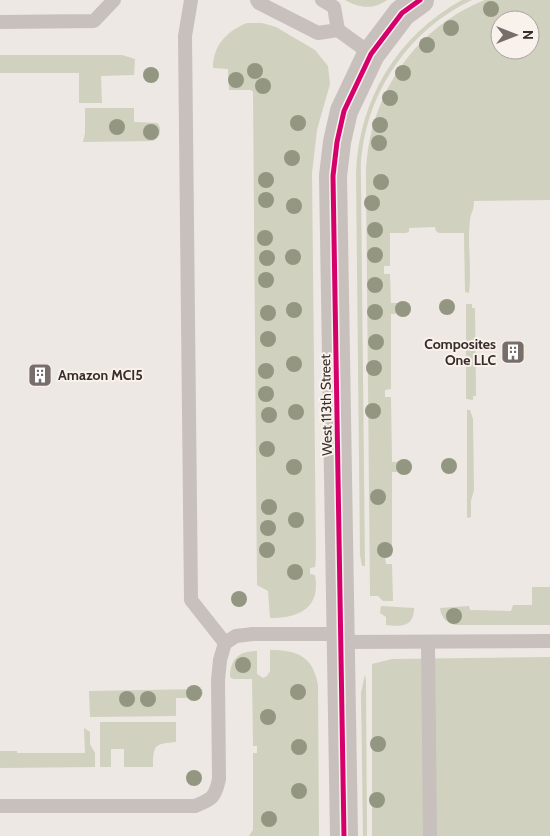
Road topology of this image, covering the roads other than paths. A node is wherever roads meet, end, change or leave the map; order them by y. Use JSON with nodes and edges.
{"nodes":[{"id":1,"x":114,"y":0,"type":"edge"},
{"id":2,"x":191,"y":0,"type":"edge"},
{"id":3,"x":257,"y":0,"type":"edge"},
{"id":4,"x":322,"y":0,"type":"edge"},
{"id":5,"x":420,"y":0,"type":"edge"},
{"id":6,"x":0,"y":22,"type":"edge"},
{"id":7,"x":338,"y":30,"type":"junction"},
{"id":8,"x":371,"y":54,"type":"junction"},
{"id":9,"x":341,"y":638,"type":"junction"},
{"id":10,"x":550,"y":641,"type":"edge"},
{"id":11,"x":428,"y":642,"type":"junction"},
{"id":12,"x":226,"y":643,"type":"junction"},
{"id":13,"x":0,"y":806,"type":"edge"},
{"id":14,"x":344,"y":836,"type":"edge"},
{"id":15,"x":430,"y":836,"type":"edge"}],
"edges":[{"from":1,"to":6,"type":"lane"},
{"from":2,"to":12,"type":"lane"},
{"from":3,"to":7,"type":"lane"},
{"from":4,"to":7,"type":"lane"},
{"from":5,"to":8,"type":"street","name":"West 113th Street"},
{"from":7,"to":8,"type":"lane"},
{"from":8,"to":9,"type":"street","name":"West 113th Street"},
{"from":9,"to":11,"type":"lane"},
{"from":9,"to":12,"type":"lane"},
{"from":9,"to":14,"type":"street","name":"West 113th Street"},
{"from":10,"to":11,"type":"lane"},
{"from":11,"to":15,"type":"lane"},
{"from":12,"to":13,"type":"lane"}]}
